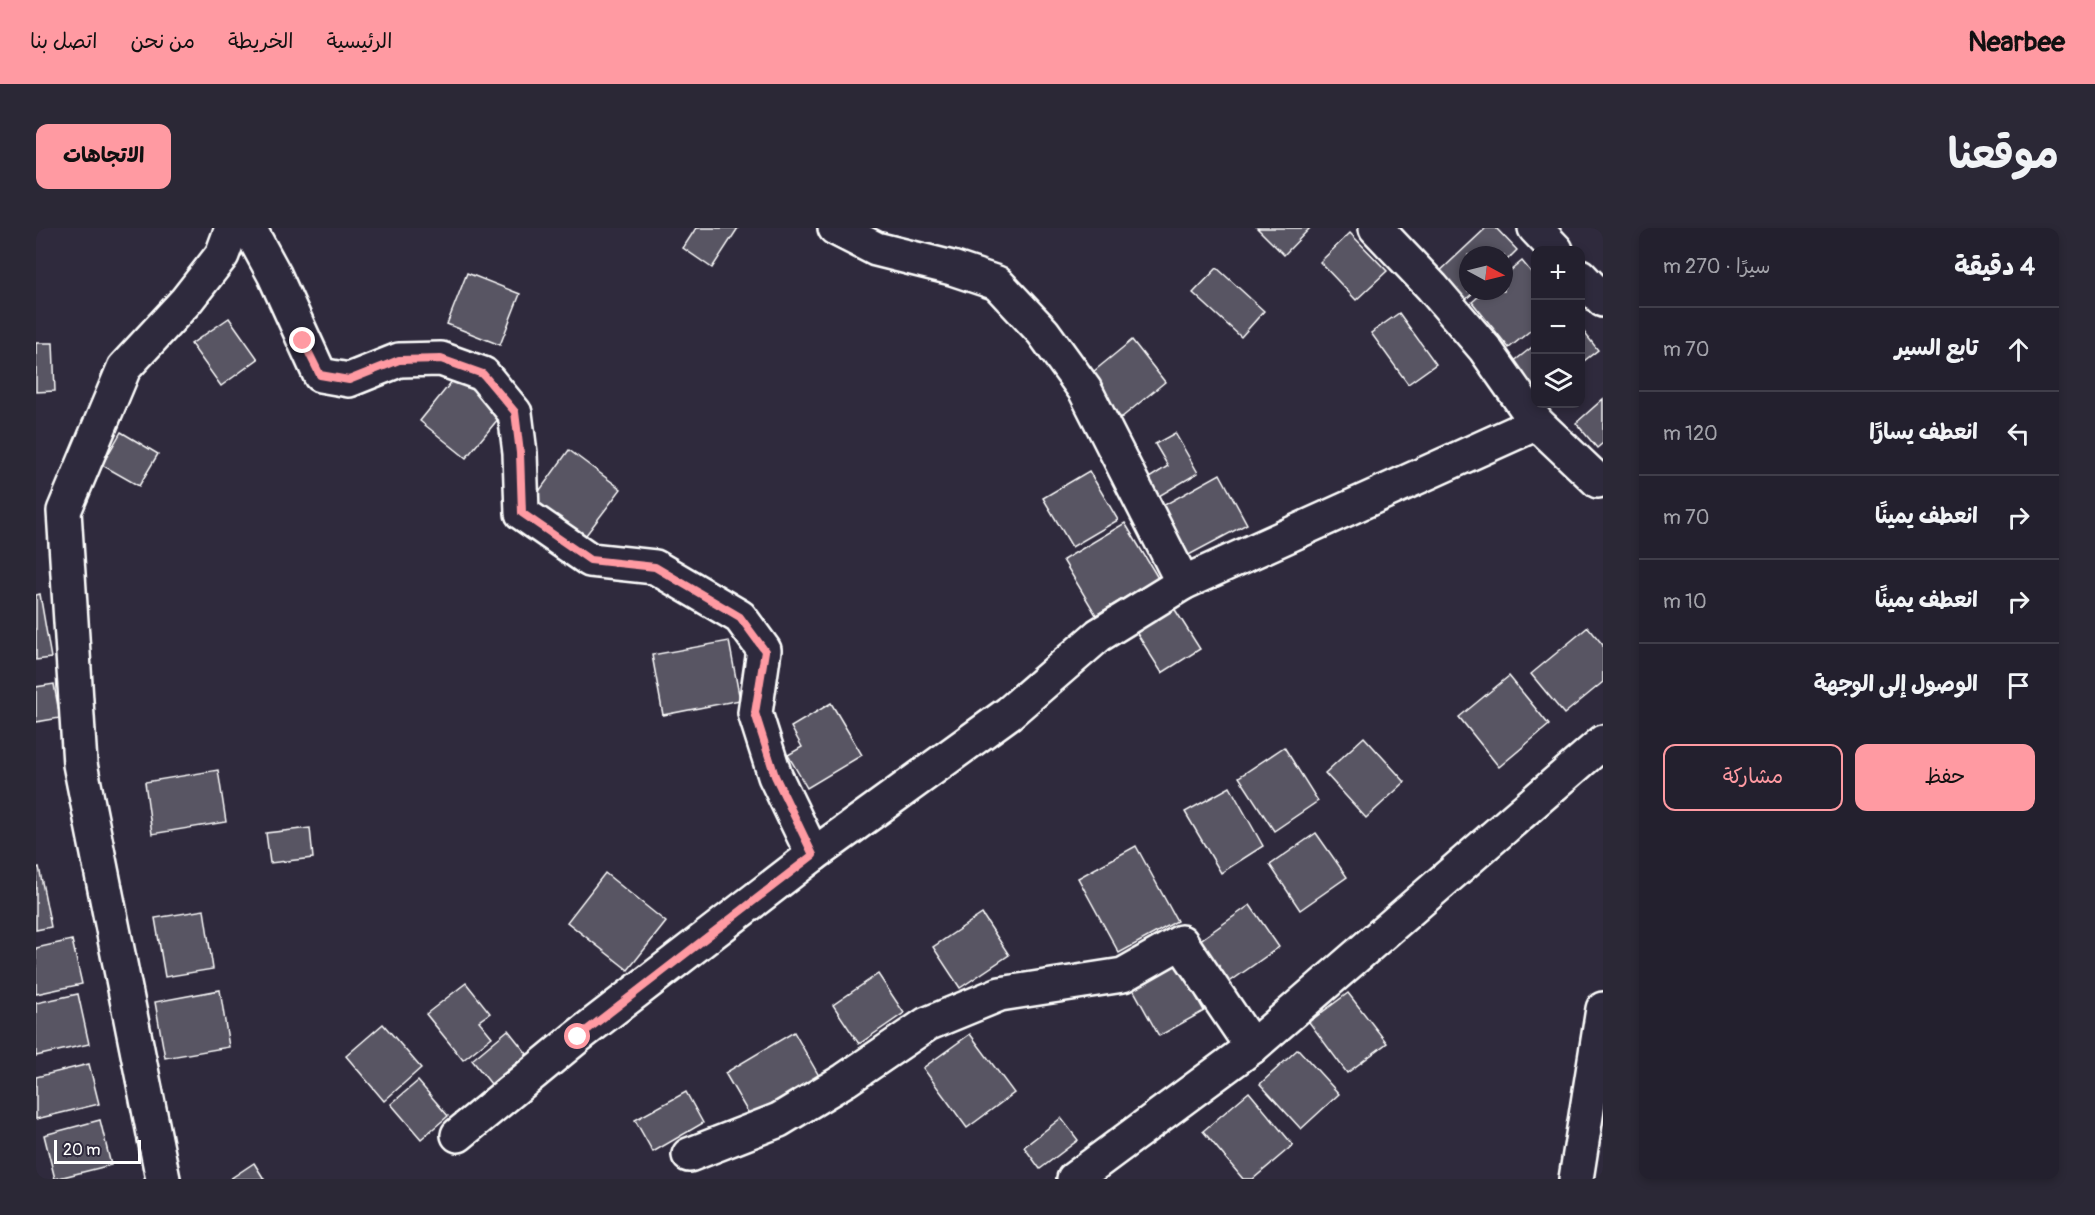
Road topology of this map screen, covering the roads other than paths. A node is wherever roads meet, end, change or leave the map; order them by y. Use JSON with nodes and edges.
{"nodes":[{"id":1,"x":232,"y":228,"type":"edge"},
{"id":2,"x":249,"y":228,"type":"edge"},
{"id":3,"x":835,"y":228,"type":"edge"},
{"id":4,"x":1376,"y":228,"type":"edge"},
{"id":5,"x":1535,"y":228,"type":"edge"},
{"id":6,"x":1553,"y":246,"type":"edge"},
{"id":7,"x":1585,"y":280,"type":"edge"},
{"id":8,"x":1603,"y":300,"type":"edge"},
{"id":9,"x":1537,"y":423,"type":"junction"},
{"id":10,"x":1601,"y":484,"type":"edge"},
{"id":11,"x":1183,"y":583,"type":"junction"},
{"id":12,"x":1603,"y":742,"type":"edge"},
{"id":13,"x":813,"y":855,"type":"junction"},
{"id":14,"x":1603,"y":1008,"type":"edge"},
{"id":15,"x":1252,"y":1047,"type":"junction"},
{"id":16,"x":458,"y":1135,"type":"dead end"},
{"id":17,"x":689,"y":1155,"type":"dead end"},
{"id":18,"x":163,"y":1179,"type":"edge"},
{"id":19,"x":1074,"y":1179,"type":"edge"},
{"id":20,"x":1576,"y":1179,"type":"edge"}],
"edges":[{"from":1,"to":18,"type":"street"},
{"from":2,"to":13,"type":"street"},
{"from":3,"to":11,"type":"street"},
{"from":4,"to":9,"type":"street"},
{"from":5,"to":6,"type":"street"},
{"from":7,"to":8,"type":"street"},
{"from":9,"to":10,"type":"street"},
{"from":9,"to":11,"type":"street"},
{"from":11,"to":13,"type":"street"},
{"from":12,"to":15,"type":"street"},
{"from":13,"to":16,"type":"street"},
{"from":14,"to":20,"type":"street"},
{"from":15,"to":17,"type":"street"},
{"from":15,"to":19,"type":"street"}]}
